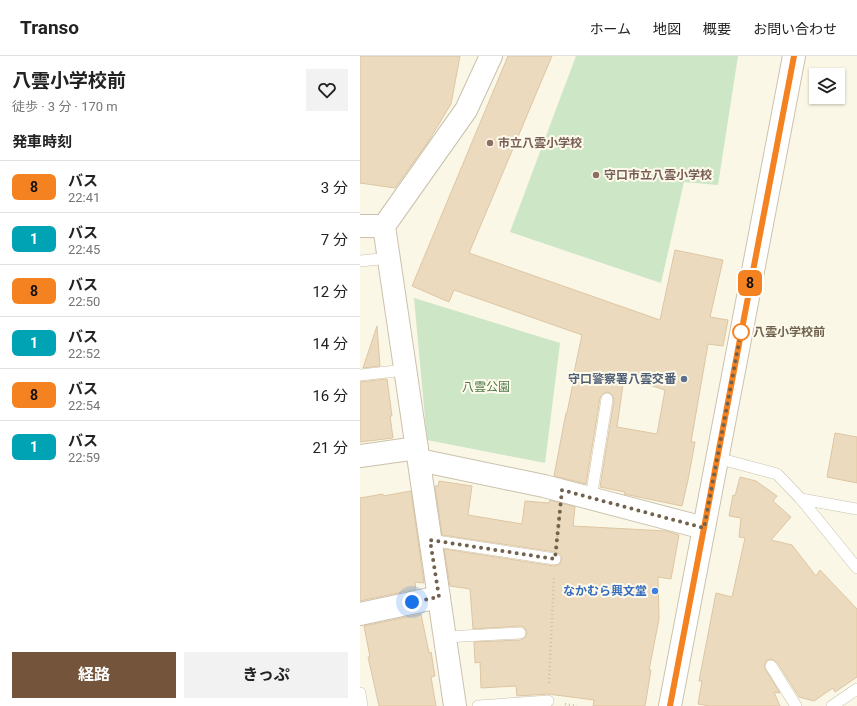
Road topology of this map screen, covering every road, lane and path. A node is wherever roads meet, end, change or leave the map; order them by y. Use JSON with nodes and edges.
{"nodes":[{"id":1,"x":491,"y":56,"type":"edge"},
{"id":2,"x":794,"y":56,"type":"edge"},
{"id":3,"x":360,"y":226,"type":"edge"},
{"id":4,"x":384,"y":226,"type":"junction"},
{"id":5,"x":389,"y":258,"type":"junction"},
{"id":6,"x":360,"y":261,"type":"edge"},
{"id":7,"x":405,"y":370,"type":"junction"},
{"id":8,"x":360,"y":375,"type":"edge"},
{"id":9,"x":607,"y":399,"type":"dead end"},
{"id":10,"x":418,"y":454,"type":"junction"},
{"id":11,"x":360,"y":456,"type":"edge"},
{"id":12,"x":717,"y":458,"type":"junction"},
{"id":13,"x":562,"y":490,"type":"junction"},
{"id":14,"x":591,"y":498,"type":"junction"},
{"id":15,"x":801,"y":499,"type":"junction"},
{"id":16,"x":857,"y":509,"type":"edge"},
{"id":17,"x":704,"y":528,"type":"junction"},
{"id":18,"x":430,"y":540,"type":"junction"},
{"id":19,"x":555,"y":559,"type":"junction"},
{"id":20,"x":857,"y":568,"type":"edge"},
{"id":21,"x":439,"y":597,"type":"junction"},
{"id":22,"x":360,"y":614,"type":"edge"},
{"id":23,"x":520,"y":633,"type":"dead end"},
{"id":24,"x":445,"y":637,"type":"junction"},
{"id":25,"x":771,"y":666,"type":"dead end"},
{"id":26,"x":857,"y":689,"type":"edge"},
{"id":27,"x":360,"y":693,"type":"edge"},
{"id":28,"x":548,"y":701,"type":"joint"},
{"id":29,"x":362,"y":706,"type":"edge"},
{"id":30,"x":455,"y":706,"type":"edge"},
{"id":31,"x":478,"y":706,"type":"edge"},
{"id":32,"x":670,"y":706,"type":"edge"},
{"id":33,"x":796,"y":706,"type":"edge"},
{"id":34,"x":832,"y":706,"type":"edge"}],
"edges":[{"from":1,"to":4,"type":"street"},
{"from":2,"to":12,"type":"street"},
{"from":3,"to":4,"type":"street"},
{"from":4,"to":5,"type":"street"},
{"from":5,"to":6,"type":"lane"},
{"from":5,"to":7,"type":"street"},
{"from":7,"to":8,"type":"lane"},
{"from":7,"to":10,"type":"street"},
{"from":9,"to":14,"type":"lane"},
{"from":10,"to":11,"type":"street"},
{"from":10,"to":13,"type":"street"},
{"from":10,"to":18,"type":"street"},
{"from":12,"to":15,"type":"lane"},
{"from":12,"to":17,"type":"street"},
{"from":13,"to":14,"type":"street"},
{"from":13,"to":19,"type":"path"},
{"from":14,"to":17,"type":"street"},
{"from":15,"to":16,"type":"lane"},
{"from":15,"to":20,"type":"lane"},
{"from":17,"to":32,"type":"street"},
{"from":18,"to":19,"type":"lane"},
{"from":18,"to":21,"type":"street"},
{"from":19,"to":28,"type":"path"},
{"from":21,"to":22,"type":"street"},
{"from":21,"to":24,"type":"street"},
{"from":23,"to":24,"type":"lane"},
{"from":24,"to":30,"type":"street"},
{"from":25,"to":33,"type":"lane"},
{"from":26,"to":34,"type":"lane"},
{"from":27,"to":29,"type":"lane"},
{"from":28,"to":31,"type":"lane"}]}
